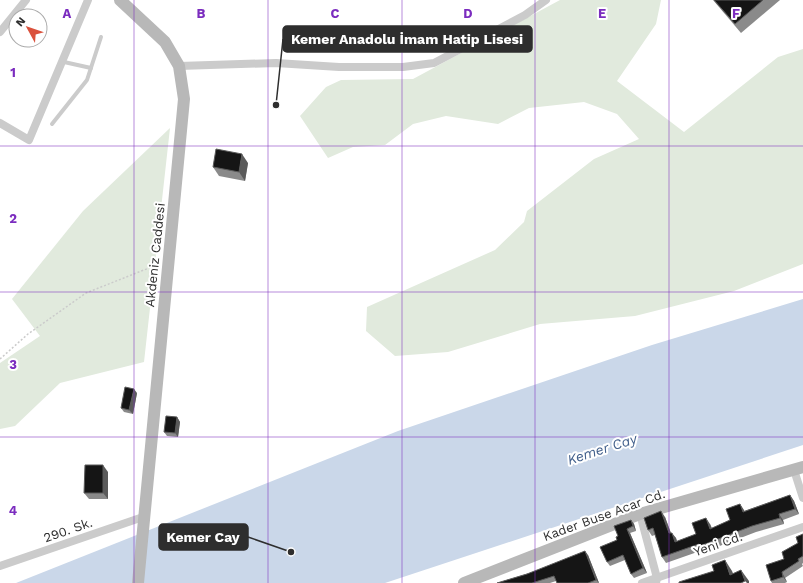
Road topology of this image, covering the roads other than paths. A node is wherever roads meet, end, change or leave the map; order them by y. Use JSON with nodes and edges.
{"nodes":[{"id":1,"x":26,"y":0,"type":"edge"},
{"id":2,"x":88,"y":0,"type":"edge"},
{"id":3,"x":120,"y":0,"type":"edge"},
{"id":4,"x":546,"y":0,"type":"edge"},
{"id":5,"x":0,"y":32,"type":"edge"},
{"id":6,"x":101,"y":37,"type":"dead end"},
{"id":7,"x":64,"y":62,"type":"junction"},
{"id":8,"x":179,"y":66,"type":"junction"},
{"id":9,"x":91,"y":68,"type":"junction"},
{"id":10,"x":0,"y":123,"type":"edge"},
{"id":11,"x":52,"y":124,"type":"dead end"},
{"id":12,"x":798,"y":468,"type":"edge"},
{"id":13,"x":803,"y":498,"type":"edge"},
{"id":14,"x":640,"y":514,"type":"junction"},
{"id":15,"x":143,"y":517,"type":"junction"},
{"id":16,"x":803,"y":527,"type":"edge"},
{"id":17,"x":0,"y":566,"type":"edge"},
{"id":18,"x":656,"y":580,"type":"edge"},
{"id":19,"x":471,"y":582,"type":"edge"},
{"id":20,"x":138,"y":583,"type":"edge"},
{"id":21,"x":642,"y":583,"type":"edge"}],
"edges":[{"from":1,"to":5,"type":"street"},
{"from":2,"to":7,"type":"street"},
{"from":3,"to":8,"type":"street","name":"Akdeniz Caddesi"},
{"from":4,"to":8,"type":"street"},
{"from":6,"to":9,"type":"lane"},
{"from":7,"to":9,"type":"lane"},
{"from":7,"to":10,"type":"street"},
{"from":8,"to":15,"type":"street","name":"Akdeniz Caddesi"},
{"from":9,"to":11,"type":"lane"},
{"from":12,"to":13,"type":"street"},
{"from":12,"to":14,"type":"street","name":"Kader Buse Acar Cd."},
{"from":14,"to":18,"type":"street"},
{"from":14,"to":19,"type":"street","name":"Kader Buse Acar Cd."},
{"from":15,"to":17,"type":"street","name":"290. Sk."},
{"from":15,"to":20,"type":"street","name":"Akdeniz Caddesi"},
{"from":16,"to":18,"type":"street","name":"Yeni Cd."},
{"from":18,"to":21,"type":"street","name":"Yeni Cd."}]}
